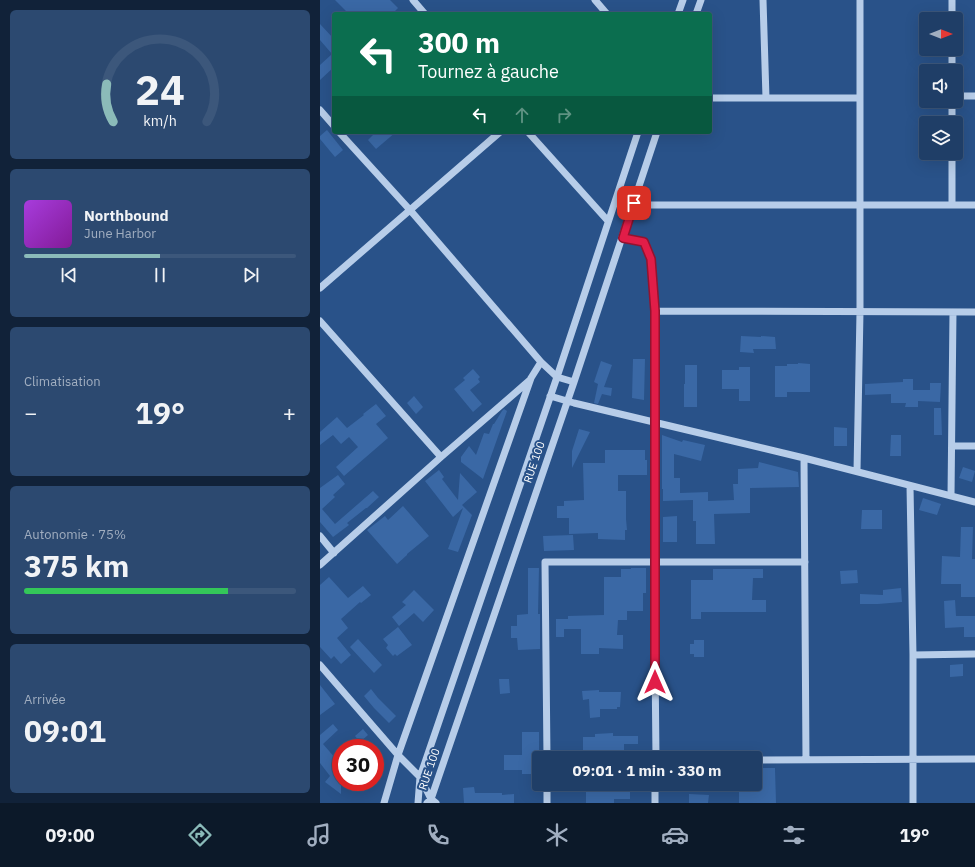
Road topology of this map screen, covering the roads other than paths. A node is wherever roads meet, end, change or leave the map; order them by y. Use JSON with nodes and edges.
{"nodes":[{"id":1,"x":413,"y":0,"type":"edge"},
{"id":2,"x":595,"y":0,"type":"edge"},
{"id":3,"x":683,"y":0,"type":"edge"},
{"id":4,"x":701,"y":0,"type":"edge"},
{"id":5,"x":763,"y":0,"type":"edge"},
{"id":6,"x":860,"y":0,"type":"edge"},
{"id":7,"x":952,"y":0,"type":"edge"},
{"id":8,"x":423,"y":12,"type":"edge"},
{"id":9,"x":605,"y":12,"type":"edge"},
{"id":10,"x":679,"y":12,"type":"edge"},
{"id":11,"x":697,"y":12,"type":"edge"},
{"id":12,"x":952,"y":12,"type":"edge"},
{"id":13,"x":963,"y":96,"type":"edge"},
{"id":14,"x":975,"y":96,"type":"edge"},
{"id":15,"x":712,"y":98,"type":"edge"},
{"id":16,"x":766,"y":98,"type":"junction"},
{"id":17,"x":860,"y":98,"type":"junction"},
{"id":18,"x":320,"y":110,"type":"edge"},
{"id":19,"x":332,"y":124,"type":"edge"},
{"id":20,"x":341,"y":134,"type":"edge"},
{"id":21,"x":498,"y":134,"type":"edge"},
{"id":22,"x":530,"y":134,"type":"edge"},
{"id":23,"x":637,"y":134,"type":"edge"},
{"id":24,"x":656,"y":134,"type":"edge"},
{"id":25,"x":952,"y":160,"type":"edge"},
{"id":26,"x":634,"y":203,"type":"junction"},
{"id":27,"x":860,"y":205,"type":"junction"},
{"id":28,"x":975,"y":205,"type":"edge"},
{"id":29,"x":952,"y":206,"type":"junction"},
{"id":30,"x":410,"y":210,"type":"junction"},
{"id":31,"x":608,"y":221,"type":"junction"},
{"id":32,"x":623,"y":238,"type":"junction"},
{"id":33,"x":320,"y":288,"type":"edge"},
{"id":34,"x":655,"y":311,"type":"junction"},
{"id":35,"x":860,"y":312,"type":"junction"},
{"id":36,"x":953,"y":312,"type":"junction"},
{"id":37,"x":975,"y":312,"type":"edge"},
{"id":38,"x":320,"y":321,"type":"edge"},
{"id":39,"x":541,"y":362,"type":"junction"},
{"id":40,"x":558,"y":377,"type":"junction"},
{"id":41,"x":532,"y":378,"type":"junction"},
{"id":42,"x":574,"y":382,"type":"junction"},
{"id":43,"x":550,"y":396,"type":"junction"},
{"id":44,"x":567,"y":400,"type":"junction"},
{"id":45,"x":654,"y":422,"type":"junction"},
{"id":46,"x":952,"y":446,"type":"junction"},
{"id":47,"x":975,"y":446,"type":"edge"},
{"id":48,"x":441,"y":457,"type":"junction"},
{"id":49,"x":804,"y":458,"type":"junction"},
{"id":50,"x":857,"y":472,"type":"junction"},
{"id":51,"x":910,"y":486,"type":"junction"},
{"id":52,"x":951,"y":496,"type":"junction"},
{"id":53,"x":975,"y":502,"type":"edge"},
{"id":54,"x":320,"y":536,"type":"edge"},
{"id":55,"x":334,"y":552,"type":"junction"},
{"id":56,"x":654,"y":561,"type":"junction"},
{"id":57,"x":805,"y":562,"type":"junction"},
{"id":58,"x":320,"y":565,"type":"edge"},
{"id":59,"x":975,"y":654,"type":"edge"},
{"id":60,"x":913,"y":655,"type":"junction"},
{"id":61,"x":320,"y":665,"type":"edge"},
{"id":62,"x":547,"y":751,"type":"edge"},
{"id":63,"x":656,"y":751,"type":"edge"},
{"id":64,"x":398,"y":755,"type":"junction"},
{"id":65,"x":913,"y":759,"type":"junction"},
{"id":66,"x":975,"y":759,"type":"edge"},
{"id":67,"x":762,"y":760,"type":"edge"},
{"id":68,"x":806,"y":760,"type":"junction"},
{"id":69,"x":420,"y":777,"type":"junction"},
{"id":70,"x":547,"y":791,"type":"edge"},
{"id":71,"x":655,"y":791,"type":"edge"},
{"id":72,"x":431,"y":802,"type":"edge"},
{"id":73,"x":384,"y":803,"type":"edge"},
{"id":74,"x":418,"y":803,"type":"edge"},
{"id":75,"x":547,"y":803,"type":"edge"},
{"id":76,"x":655,"y":803,"type":"edge"},
{"id":77,"x":913,"y":803,"type":"edge"}],
"edges":[{"from":1,"to":8,"type":"street"},
{"from":2,"to":9,"type":"street"},
{"from":3,"to":10,"type":"street"},
{"from":4,"to":11,"type":"street"},
{"from":5,"to":16,"type":"street"},
{"from":6,"to":17,"type":"street"},
{"from":7,"to":12,"type":"street"},
{"from":13,"to":14,"type":"street"},
{"from":15,"to":16,"type":"street"},
{"from":16,"to":17,"type":"street"},
{"from":17,"to":27,"type":"street"},
{"from":18,"to":19,"type":"street"},
{"from":20,"to":30,"type":"street"},
{"from":21,"to":30,"type":"street"},
{"from":22,"to":31,"type":"street"},
{"from":23,"to":31,"type":"street"},
{"from":24,"to":26,"type":"street","name":"RUE 100"},
{"from":25,"to":29,"type":"street"},
{"from":26,"to":27,"type":"street"},
{"from":26,"to":32,"type":"street","name":"RUE 100"},
{"from":27,"to":29,"type":"street"},
{"from":27,"to":35,"type":"street"},
{"from":28,"to":29,"type":"street"},
{"from":30,"to":33,"type":"street"},
{"from":30,"to":39,"type":"street"},
{"from":31,"to":40,"type":"street"},
{"from":32,"to":34,"type":"street"},
{"from":32,"to":42,"type":"street","name":"RUE 100"},
{"from":34,"to":35,"type":"street"},
{"from":34,"to":45,"type":"street"},
{"from":35,"to":36,"type":"street"},
{"from":35,"to":50,"type":"street"},
{"from":36,"to":37,"type":"street"},
{"from":36,"to":46,"type":"street"},
{"from":38,"to":48,"type":"street"},
{"from":39,"to":40,"type":"street"},
{"from":39,"to":41,"type":"street"},
{"from":40,"to":42,"type":"street"},
{"from":40,"to":43,"type":"street"},
{"from":41,"to":48,"type":"street"},
{"from":41,"to":64,"type":"street"},
{"from":42,"to":44,"type":"street","name":"RUE 100"},
{"from":43,"to":44,"type":"street"},
{"from":43,"to":69,"type":"street"},
{"from":44,"to":45,"type":"street"},
{"from":44,"to":72,"type":"street","name":"RUE 100"},
{"from":45,"to":49,"type":"street"},
{"from":45,"to":56,"type":"street"},
{"from":46,"to":47,"type":"street"},
{"from":46,"to":52,"type":"street"},
{"from":48,"to":55,"type":"street"},
{"from":49,"to":50,"type":"street"},
{"from":49,"to":57,"type":"street"},
{"from":50,"to":51,"type":"street"},
{"from":51,"to":52,"type":"street"},
{"from":51,"to":60,"type":"street"},
{"from":52,"to":53,"type":"street"},
{"from":54,"to":55,"type":"street"},
{"from":55,"to":58,"type":"street"},
{"from":56,"to":57,"type":"street"},
{"from":56,"to":62,"type":"street"},
{"from":56,"to":63,"type":"street"},
{"from":57,"to":68,"type":"street"},
{"from":59,"to":60,"type":"street"},
{"from":60,"to":65,"type":"street"},
{"from":61,"to":64,"type":"street"},
{"from":64,"to":69,"type":"street"},
{"from":64,"to":73,"type":"street"},
{"from":65,"to":66,"type":"street"},
{"from":65,"to":68,"type":"street"},
{"from":65,"to":77,"type":"street"},
{"from":67,"to":68,"type":"street"},
{"from":69,"to":72,"type":"street"},
{"from":69,"to":74,"type":"street"},
{"from":70,"to":75,"type":"street"},
{"from":71,"to":76,"type":"street"}]}
